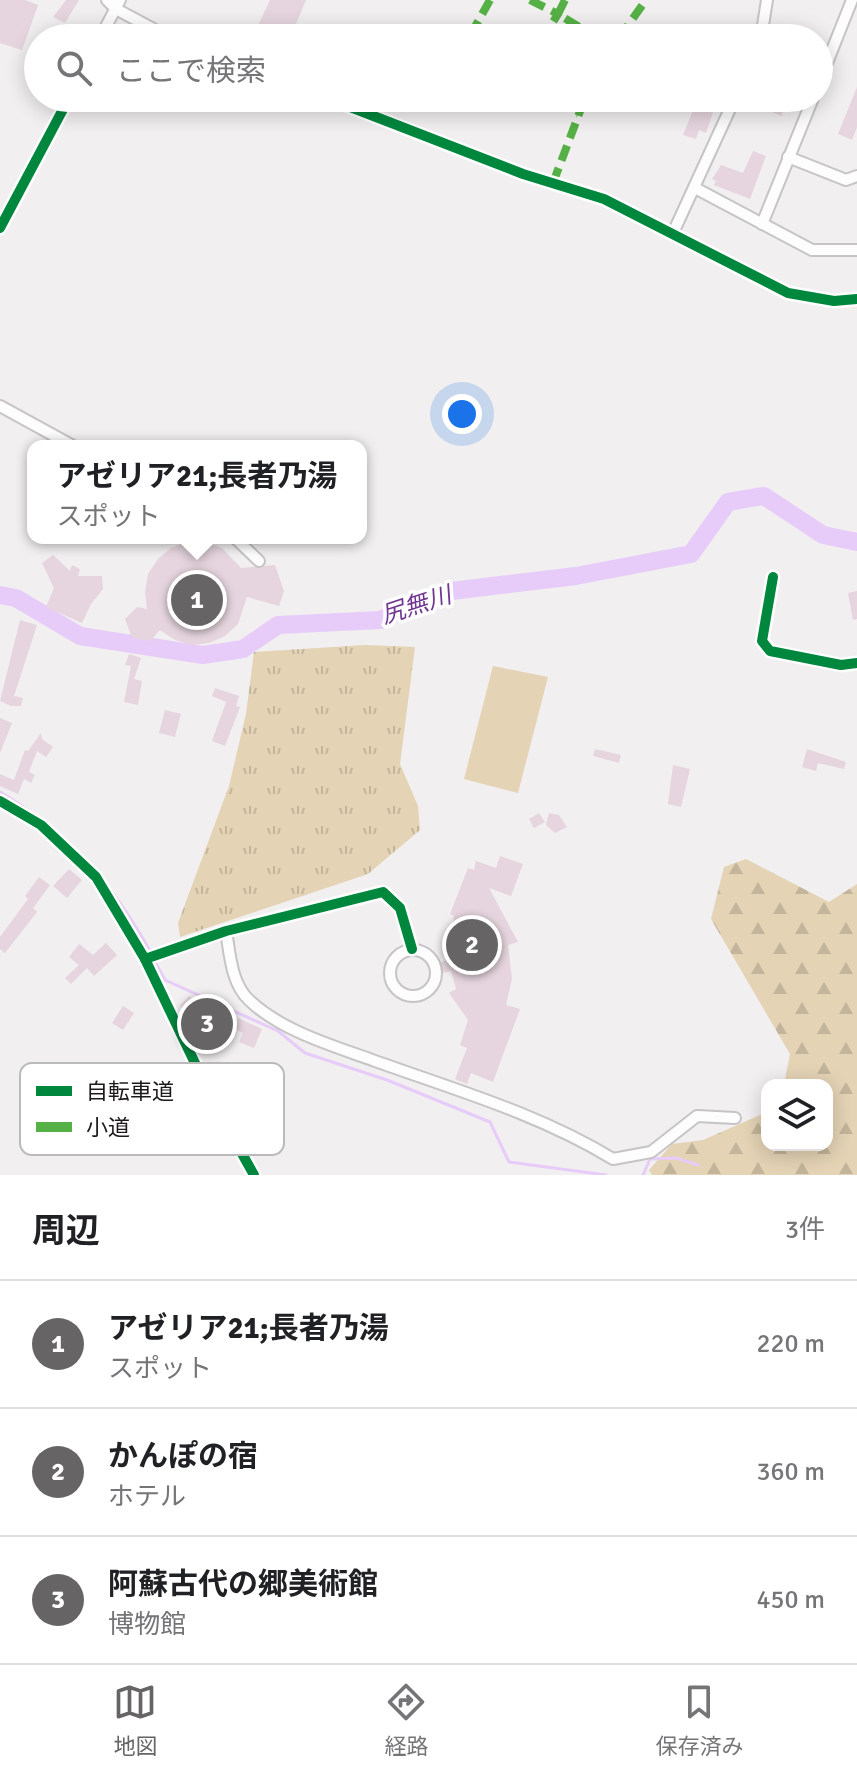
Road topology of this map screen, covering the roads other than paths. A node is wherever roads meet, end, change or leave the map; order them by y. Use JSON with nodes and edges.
{"nodes":[{"id":1,"x":107,"y":0,"type":"edge"},
{"id":2,"x":767,"y":0,"type":"edge"},
{"id":3,"x":852,"y":0,"type":"edge"},
{"id":4,"x":118,"y":4,"type":"edge"},
{"id":5,"x":107,"y":24,"type":"edge"},
{"id":6,"x":149,"y":24,"type":"edge"},
{"id":7,"x":763,"y":24,"type":"edge"},
{"id":8,"x":833,"y":48,"type":"edge"},
{"id":9,"x":62,"y":112,"type":"edge"},
{"id":10,"x":363,"y":112,"type":"edge"},
{"id":11,"x":729,"y":112,"type":"edge"},
{"id":12,"x":807,"y":112,"type":"edge"},
{"id":13,"x":788,"y":157,"type":"junction"},
{"id":14,"x":857,"y":176,"type":"edge"},
{"id":15,"x":695,"y":188,"type":"junction"},
{"id":16,"x":762,"y":224,"type":"junction"},
{"id":17,"x":0,"y":228,"type":"edge"},
{"id":18,"x":673,"y":233,"type":"junction"},
{"id":19,"x":857,"y":250,"type":"edge"},
{"id":20,"x":857,"y":299,"type":"edge"},
{"id":21,"x":0,"y":406,"type":"edge"},
{"id":22,"x":62,"y":440,"type":"edge"},
{"id":23,"x":241,"y":544,"type":"edge"},
{"id":24,"x":259,"y":561,"type":"dead end"},
{"id":25,"x":773,"y":577,"type":"dead end"},
{"id":26,"x":857,"y":663,"type":"edge"},
{"id":27,"x":0,"y":801,"type":"edge"},
{"id":28,"x":226,"y":931,"type":"junction"},
{"id":29,"x":412,"y":949,"type":"junction"},
{"id":30,"x":145,"y":959,"type":"junction"},
{"id":31,"x":195,"y":1063,"type":"edge"},
{"id":32,"x":735,"y":1118,"type":"dead end"},
{"id":33,"x":243,"y":1155,"type":"edge"},
{"id":34,"x":254,"y":1175,"type":"edge"}],
"edges":[{"from":1,"to":4,"type":"street"},
{"from":2,"to":7,"type":"street"},
{"from":3,"to":8,"type":"street"},
{"from":4,"to":5,"type":"street"},
{"from":4,"to":6,"type":"street"},
{"from":9,"to":17,"type":"street"},
{"from":10,"to":18,"type":"street"},
{"from":11,"to":15,"type":"street"},
{"from":12,"to":13,"type":"street"},
{"from":13,"to":14,"type":"street"},
{"from":13,"to":16,"type":"street"},
{"from":15,"to":16,"type":"street"},
{"from":15,"to":18,"type":"street"},
{"from":16,"to":19,"type":"street"},
{"from":18,"to":20,"type":"street"},
{"from":21,"to":22,"type":"street"},
{"from":23,"to":24,"type":"street"},
{"from":25,"to":26,"type":"street"},
{"from":27,"to":30,"type":"street"},
{"from":28,"to":29,"type":"street"},
{"from":28,"to":30,"type":"street"},
{"from":28,"to":32,"type":"street"},
{"from":29,"to":29,"type":"street"},
{"from":30,"to":31,"type":"street"},
{"from":33,"to":34,"type":"street"}]}
